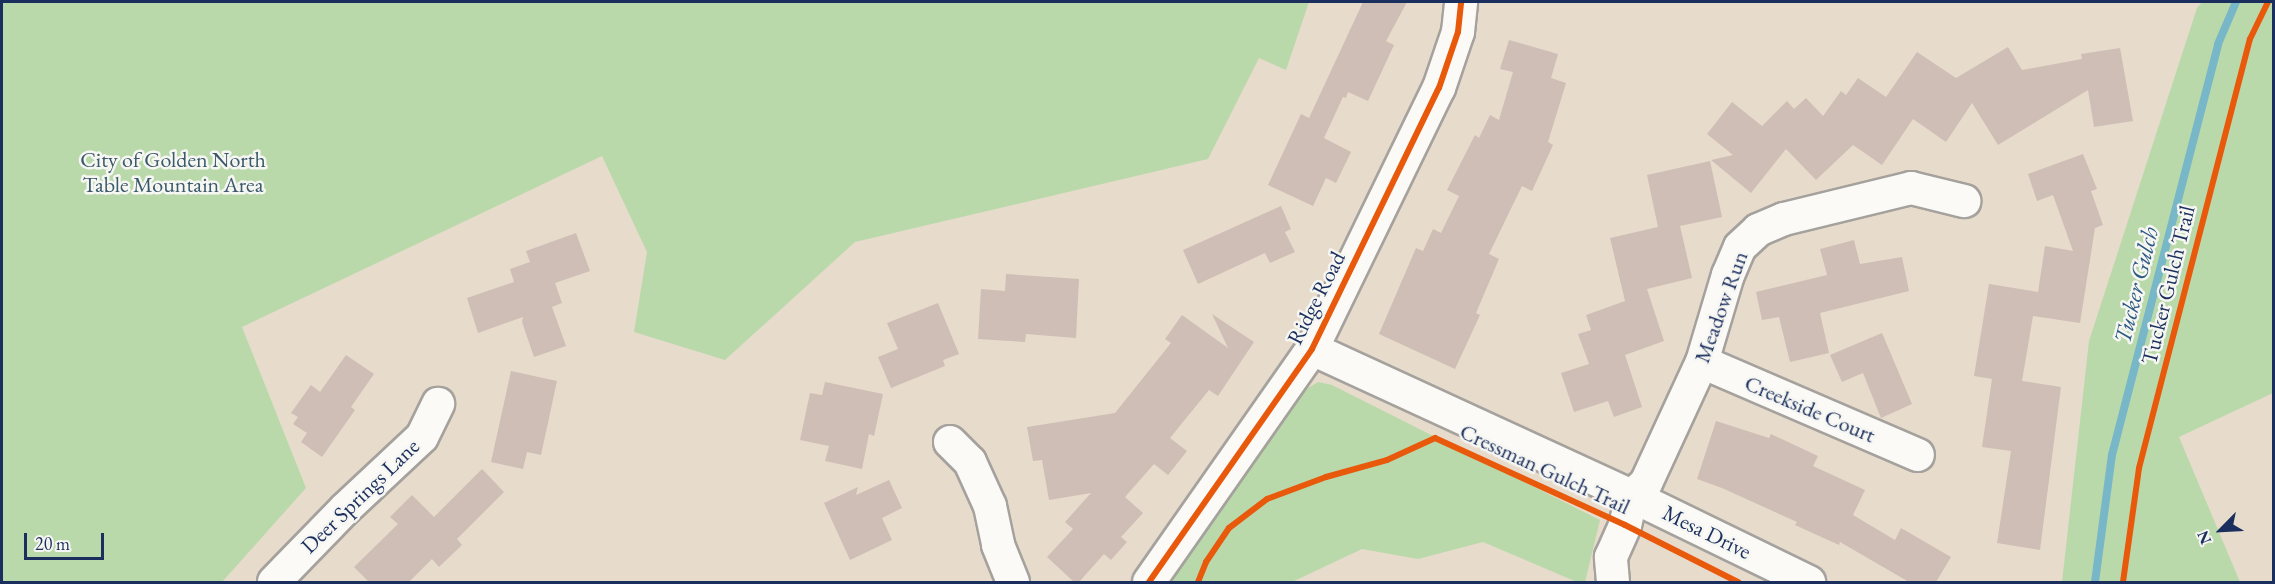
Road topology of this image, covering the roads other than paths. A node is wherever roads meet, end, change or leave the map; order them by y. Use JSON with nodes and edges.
{"nodes":[{"id":1,"x":1461,"y":2,"type":"edge"},
{"id":2,"x":1964,"y":201,"type":"dead end"},
{"id":3,"x":1312,"y":349,"type":"junction"},
{"id":4,"x":1702,"y":362,"type":"junction"},
{"id":5,"x":438,"y":404,"type":"dead end"},
{"id":6,"x":950,"y":442,"type":"dead end"},
{"id":7,"x":1918,"y":455,"type":"dead end"},
{"id":8,"x":1632,"y":496,"type":"junction"},
{"id":9,"x":274,"y":582,"type":"edge"},
{"id":10,"x":1013,"y":582,"type":"edge"},
{"id":11,"x":1149,"y":582,"type":"edge"},
{"id":12,"x":1613,"y":582,"type":"edge"},
{"id":13,"x":1807,"y":582,"type":"edge"}],
"edges":[{"from":1,"to":3,"type":"street","name":"Ridge Road"},
{"from":2,"to":4,"type":"street","name":"Meadow Run"},
{"from":3,"to":8,"type":"street","name":"Mesa Drive"},
{"from":3,"to":11,"type":"street","name":"Ridge Road"},
{"from":4,"to":7,"type":"street","name":"Creekside Court"},
{"from":4,"to":8,"type":"street","name":"Meadow Run"},
{"from":5,"to":9,"type":"street","name":"Deer Springs Lane"},
{"from":6,"to":10,"type":"street"},
{"from":8,"to":12,"type":"street","name":"Meadow Run"},
{"from":8,"to":13,"type":"street","name":"Mesa Drive"}]}
